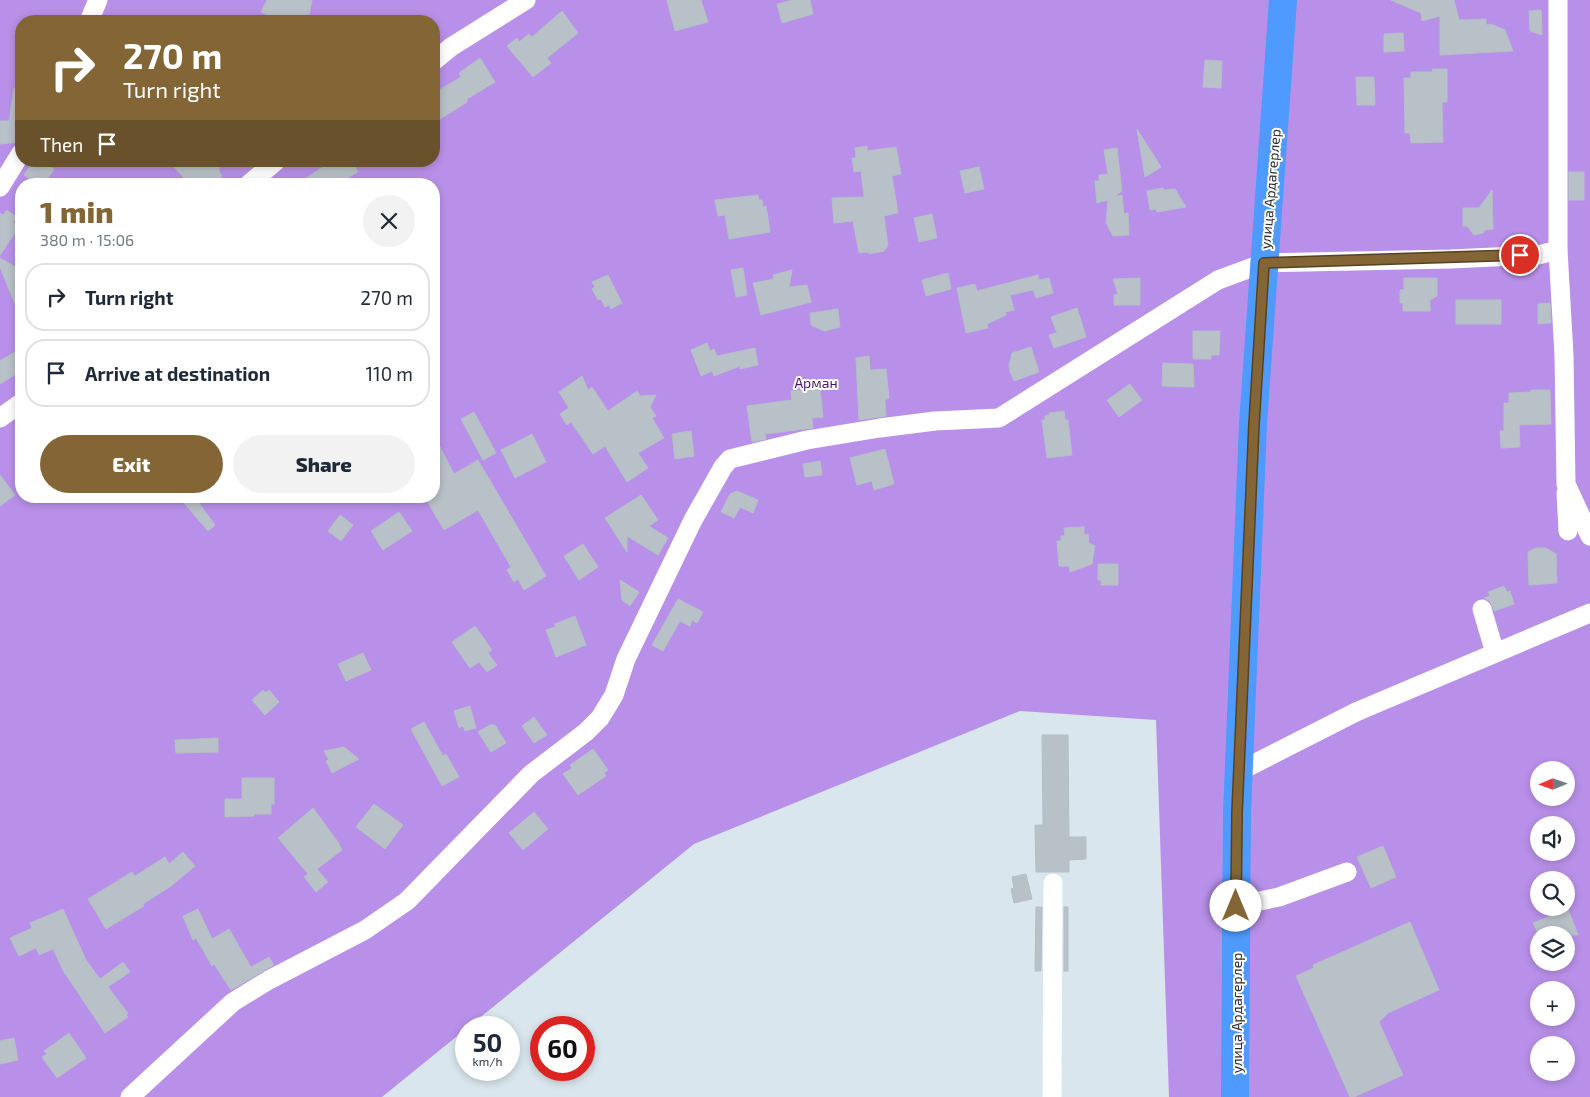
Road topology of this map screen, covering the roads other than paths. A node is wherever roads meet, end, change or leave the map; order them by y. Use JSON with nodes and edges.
{"nodes":[{"id":1,"x":98,"y":0,"type":"edge"},
{"id":2,"x":526,"y":0,"type":"edge"},
{"id":3,"x":1283,"y":0,"type":"edge"},
{"id":4,"x":1558,"y":0,"type":"edge"},
{"id":5,"x":92,"y":15,"type":"edge"},
{"id":6,"x":440,"y":56,"type":"edge"},
{"id":7,"x":15,"y":163,"type":"edge"},
{"id":8,"x":269,"y":167,"type":"edge"},
{"id":9,"x":256,"y":178,"type":"edge"},
{"id":10,"x":0,"y":187,"type":"edge"},
{"id":11,"x":1558,"y":250,"type":"junction"},
{"id":12,"x":1264,"y":263,"type":"junction"},
{"id":13,"x":15,"y":407,"type":"edge"},
{"id":14,"x":0,"y":418,"type":"edge"},
{"id":15,"x":1566,"y":484,"type":"junction"},
{"id":16,"x":1568,"y":531,"type":"dead end"},
{"id":17,"x":1590,"y":536,"type":"edge"},
{"id":18,"x":1482,"y":609,"type":"dead end"},
{"id":19,"x":1590,"y":614,"type":"edge"},
{"id":20,"x":1495,"y":653,"type":"junction"},
{"id":21,"x":1240,"y":771,"type":"junction"},
{"id":22,"x":1347,"y":872,"type":"dead end"},
{"id":23,"x":1053,"y":883,"type":"dead end"},
{"id":24,"x":1236,"y":906,"type":"junction"},
{"id":25,"x":130,"y":1097,"type":"edge"},
{"id":26,"x":1052,"y":1097,"type":"edge"},
{"id":27,"x":1235,"y":1097,"type":"edge"}],
"edges":[{"from":1,"to":5,"type":"street"},
{"from":2,"to":6,"type":"street"},
{"from":3,"to":12,"type":"main road","name":"улица Ардагерлер"},
{"from":4,"to":11,"type":"street"},
{"from":7,"to":10,"type":"street"},
{"from":8,"to":9,"type":"street"},
{"from":11,"to":12,"type":"street"},
{"from":11,"to":15,"type":"street"},
{"from":12,"to":21,"type":"main road","name":"улица Ардагерлер"},
{"from":12,"to":25,"type":"street"},
{"from":13,"to":14,"type":"street"},
{"from":15,"to":16,"type":"street"},
{"from":15,"to":17,"type":"street"},
{"from":18,"to":20,"type":"street"},
{"from":19,"to":20,"type":"street"},
{"from":20,"to":21,"type":"street"},
{"from":21,"to":24,"type":"main road","name":"улица Ардагерлер"},
{"from":22,"to":24,"type":"street"},
{"from":23,"to":26,"type":"street"},
{"from":24,"to":27,"type":"main road","name":"улица Ардагерлер"}]}
